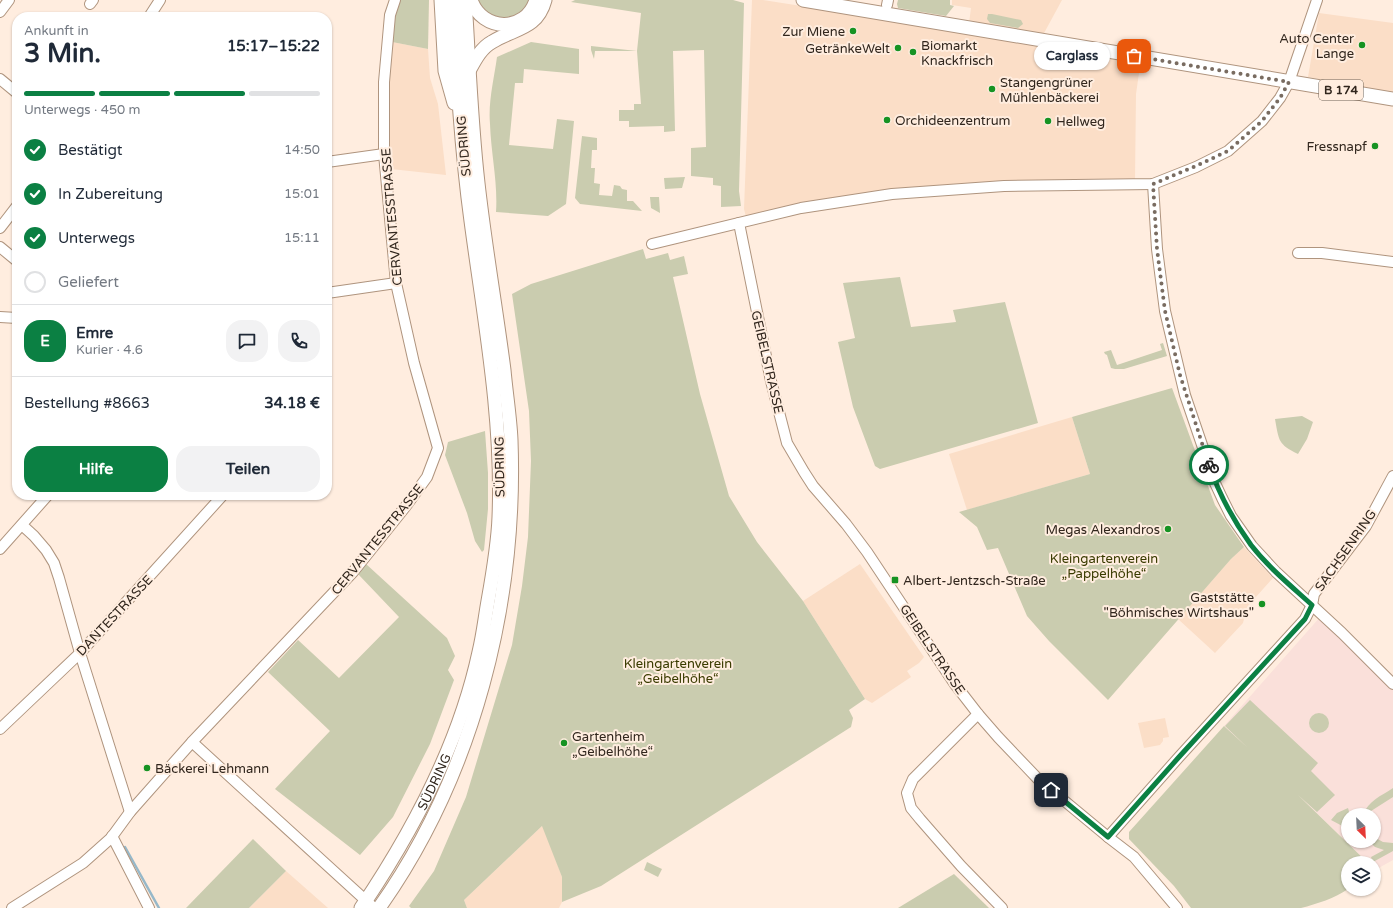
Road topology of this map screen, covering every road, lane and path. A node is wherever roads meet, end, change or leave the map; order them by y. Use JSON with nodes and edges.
{"nodes":[{"id":1,"x":9,"y":0,"type":"edge"},
{"id":2,"x":160,"y":0,"type":"edge"},
{"id":3,"x":395,"y":0,"type":"edge"},
{"id":4,"x":441,"y":0,"type":"edge"},
{"id":5,"x":453,"y":0,"type":"edge"},
{"id":6,"x":465,"y":0,"type":"edge"},
{"id":7,"x":471,"y":0,"type":"edge"},
{"id":8,"x":536,"y":0,"type":"edge"},
{"id":9,"x":545,"y":0,"type":"edge"},
{"id":10,"x":803,"y":0,"type":"edge"},
{"id":11,"x":1317,"y":0,"type":"edge"},
{"id":12,"x":0,"y":12,"type":"edge"},
{"id":13,"x":152,"y":12,"type":"edge"},
{"id":14,"x":469,"y":71,"type":"junction"},
{"id":15,"x":0,"y":79,"type":"edge"},
{"id":16,"x":1289,"y":82,"type":"junction"},
{"id":17,"x":12,"y":89,"type":"edge"},
{"id":18,"x":1393,"y":99,"type":"edge"},
{"id":19,"x":461,"y":124,"type":"junction"},
{"id":20,"x":384,"y":154,"type":"junction"},
{"id":21,"x":332,"y":161,"type":"edge"},
{"id":22,"x":1153,"y":184,"type":"junction"},
{"id":23,"x":12,"y":212,"type":"edge"},
{"id":24,"x":739,"y":223,"type":"junction"},
{"id":25,"x":0,"y":228,"type":"edge"},
{"id":26,"x":652,"y":244,"type":"dead end"},
{"id":27,"x":0,"y":246,"type":"edge"},
{"id":28,"x":1298,"y":253,"type":"dead end"},
{"id":29,"x":12,"y":257,"type":"edge"},
{"id":30,"x":1393,"y":262,"type":"edge"},
{"id":31,"x":396,"y":283,"type":"junction"},
{"id":32,"x":332,"y":292,"type":"edge"},
{"id":33,"x":0,"y":317,"type":"edge"},
{"id":34,"x":12,"y":318,"type":"edge"},
{"id":35,"x":1393,"y":476,"type":"edge"},
{"id":36,"x":44,"y":500,"type":"edge"},
{"id":37,"x":218,"y":500,"type":"edge"},
{"id":38,"x":22,"y":525,"type":"junction"},
{"id":39,"x":0,"y":548,"type":"edge"},
{"id":40,"x":1312,"y":605,"type":"junction"},
{"id":41,"x":80,"y":653,"type":"junction"},
{"id":42,"x":1393,"y":684,"type":"edge"},
{"id":43,"x":978,"y":714,"type":"junction"},
{"id":44,"x":0,"y":729,"type":"edge"},
{"id":45,"x":192,"y":742,"type":"junction"},
{"id":46,"x":130,"y":812,"type":"junction"},
{"id":47,"x":112,"y":836,"type":"junction"},
{"id":48,"x":1108,"y":837,"type":"junction"},
{"id":49,"x":367,"y":905,"type":"edge"},
{"id":50,"x":12,"y":908,"type":"edge"},
{"id":51,"x":149,"y":908,"type":"edge"},
{"id":52,"x":379,"y":908,"type":"edge"},
{"id":53,"x":1002,"y":908,"type":"edge"},
{"id":54,"x":1177,"y":908,"type":"edge"}],
"edges":[{"from":1,"to":12,"type":"street"},
{"from":2,"to":13,"type":"street"},
{"from":3,"to":20,"type":"street","name":"CERVANTESSTRASSE"},
{"from":4,"to":19,"type":"main road"},
{"from":5,"to":19,"type":"main road","name":"SÜDRING"},
{"from":6,"to":14,"type":"main road","name":"SÜDRING"},
{"from":7,"to":8,"type":"main road"},
{"from":9,"to":14,"type":"main road"},
{"from":10,"to":16,"type":"main road","number":"B 174"},
{"from":11,"to":16,"type":"street"},
{"from":14,"to":52,"type":"main road","name":"SÜDRING"},
{"from":15,"to":17,"type":"street"},
{"from":16,"to":18,"type":"main road","number":"B 174"},
{"from":16,"to":22,"type":"street"},
{"from":19,"to":49,"type":"main road","name":"SÜDRING"},
{"from":20,"to":21,"type":"street"},
{"from":20,"to":31,"type":"street","name":"CERVANTESSTRASSE"},
{"from":22,"to":24,"type":"street"},
{"from":22,"to":40,"type":"street"},
{"from":23,"to":25,"type":"street"},
{"from":24,"to":26,"type":"street"},
{"from":24,"to":43,"type":"street","name":"GEIBELSTRASSE"},
{"from":27,"to":29,"type":"street"},
{"from":28,"to":30,"type":"street"},
{"from":31,"to":32,"type":"street"},
{"from":31,"to":45,"type":"street","name":"CERVANTESSTRASSE"},
{"from":33,"to":34,"type":"street"},
{"from":35,"to":40,"type":"street","name":"SACHSENRING"},
{"from":36,"to":38,"type":"street"},
{"from":37,"to":41,"type":"street","name":"DANTESTRASSE"},
{"from":38,"to":39,"type":"street"},
{"from":38,"to":41,"type":"street"},
{"from":40,"to":42,"type":"street"},
{"from":40,"to":48,"type":"street","name":"SACHSENRING"},
{"from":41,"to":44,"type":"street","name":"DANTESTRASSE"},
{"from":41,"to":46,"type":"street"},
{"from":43,"to":48,"type":"street","name":"GEIBELSTRASSE"},
{"from":43,"to":53,"type":"street"},
{"from":45,"to":46,"type":"street","name":"CERVANTESSTRASSE"},
{"from":45,"to":49,"type":"street"},
{"from":46,"to":47,"type":"street","name":"CERVANTESSTRASSE"},
{"from":47,"to":50,"type":"street","name":"CERVANTESSTRASSE"},
{"from":47,"to":51,"type":"street"},
{"from":48,"to":54,"type":"street","name":"GEIBELSTRASSE"}]}
